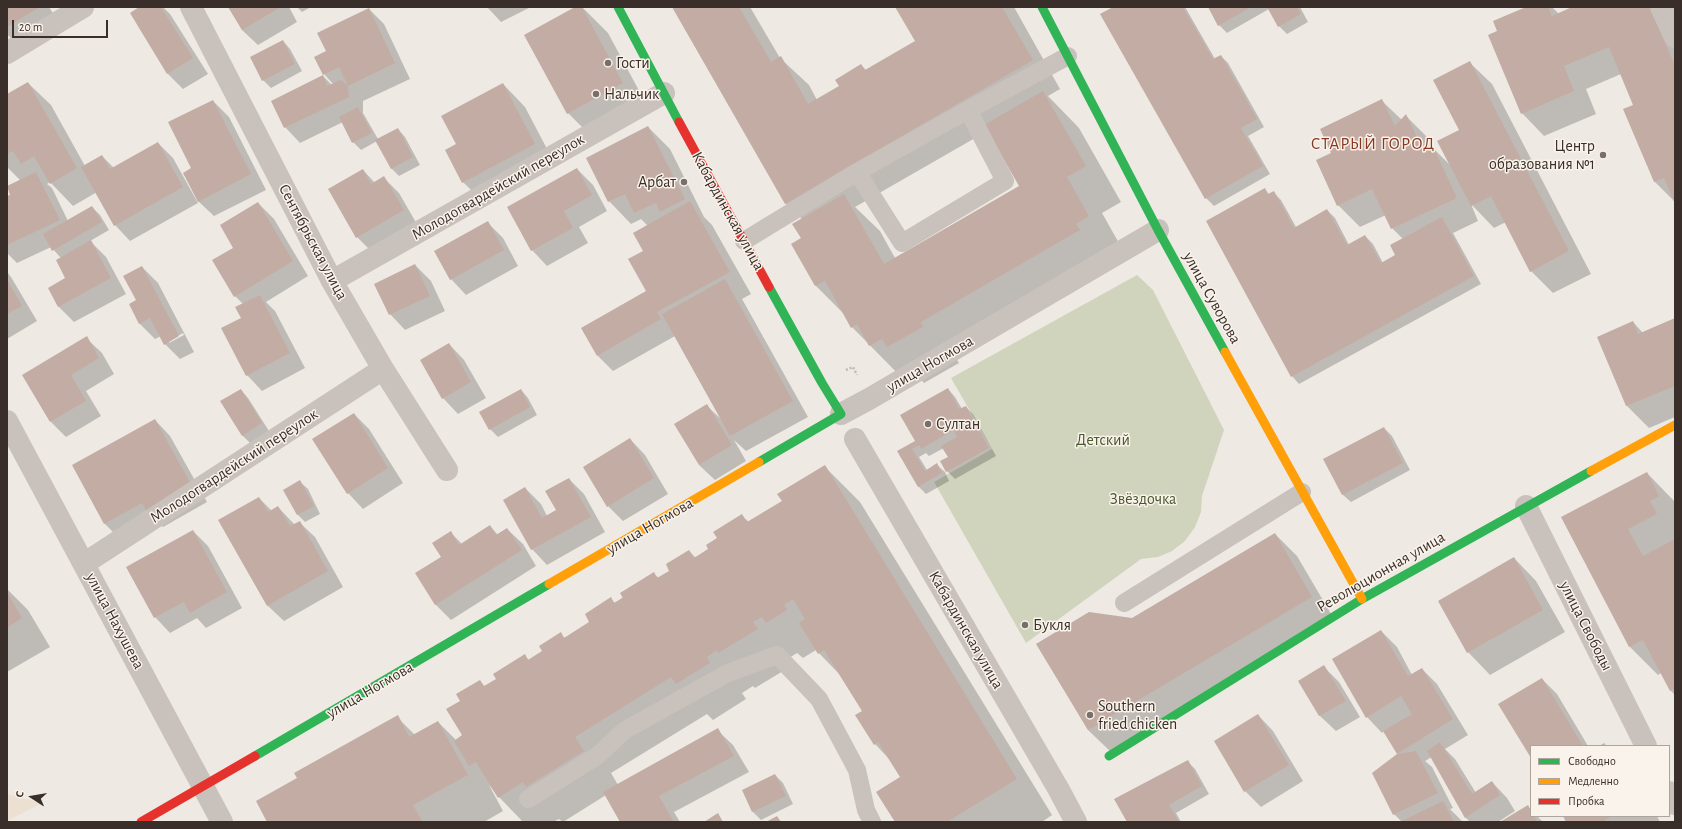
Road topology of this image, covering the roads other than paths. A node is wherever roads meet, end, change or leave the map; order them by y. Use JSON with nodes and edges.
{"nodes":[{"id":1,"x":83,"y":7,"type":"edge"},
{"id":2,"x":191,"y":7,"type":"edge"},
{"id":3,"x":618,"y":7,"type":"edge"},
{"id":4,"x":1042,"y":7,"type":"edge"},
{"id":5,"x":1661,"y":7,"type":"edge"},
{"id":6,"x":1675,"y":37,"type":"edge"},
{"id":7,"x":7,"y":53,"type":"edge"},
{"id":8,"x":1068,"y":56,"type":"junction"},
{"id":9,"x":664,"y":92,"type":"junction"},
{"id":10,"x":968,"y":110,"type":"junction"},
{"id":11,"x":857,"y":172,"type":"junction"},
{"id":12,"x":1158,"y":230,"type":"junction"},
{"id":13,"x":744,"y":241,"type":"junction"},
{"id":14,"x":332,"y":281,"type":"junction"},
{"id":15,"x":383,"y":369,"type":"junction"},
{"id":16,"x":841,"y":414,"type":"junction"},
{"id":17,"x":7,"y":421,"type":"edge"},
{"id":18,"x":1675,"y":425,"type":"edge"},
{"id":19,"x":855,"y":439,"type":"dead end"},
{"id":20,"x":447,"y":470,"type":"dead end"},
{"id":21,"x":1302,"y":492,"type":"junction"},
{"id":22,"x":1526,"y":506,"type":"junction"},
{"id":23,"x":85,"y":564,"type":"junction"},
{"id":24,"x":1362,"y":600,"type":"junction"},
{"id":25,"x":1124,"y":603,"type":"dead end"},
{"id":26,"x":1646,"y":745,"type":"edge"},
{"id":27,"x":1109,"y":756,"type":"dead end"},
{"id":28,"x":203,"y":787,"type":"junction"},
{"id":29,"x":1670,"y":794,"type":"edge"},
{"id":30,"x":528,"y":799,"type":"dead end"},
{"id":31,"x":1675,"y":804,"type":"edge"},
{"id":32,"x":141,"y":822,"type":"edge"},
{"id":33,"x":222,"y":822,"type":"edge"},
{"id":34,"x":872,"y":822,"type":"edge"},
{"id":35,"x":1076,"y":822,"type":"edge"}],
"edges":[{"from":1,"to":7,"type":"street"},
{"from":2,"to":14,"type":"street","name":"Сентябрьская улица"},
{"from":3,"to":9,"type":"street","name":"Кабардинская улица"},
{"from":4,"to":8,"type":"street","name":"улица Суворова"},
{"from":5,"to":6,"type":"street"},
{"from":8,"to":10,"type":"lane"},
{"from":8,"to":12,"type":"street","name":"улица Суворова"},
{"from":9,"to":13,"type":"street","name":"Кабардинская улица"},
{"from":9,"to":14,"type":"street","name":"Молодогвардейский переулок"},
{"from":10,"to":11,"type":"lane"},
{"from":10,"to":11,"type":"lane"},
{"from":11,"to":13,"type":"lane"},
{"from":12,"to":16,"type":"street","name":"улица Ногмова"},
{"from":12,"to":21,"type":"street","name":"улица Суворова"},
{"from":13,"to":16,"type":"street","name":"Кабардинская улица"},
{"from":14,"to":15,"type":"street","name":"Сентябрьская улица"},
{"from":15,"to":20,"type":"street","name":"Сентябрьская улица"},
{"from":15,"to":23,"type":"street","name":"Молодогвардейский переулок"},
{"from":16,"to":28,"type":"street","name":"улица Ногмова"},
{"from":17,"to":23,"type":"street","name":"улица Нахушева"},
{"from":18,"to":22,"type":"street","name":"Революционная улица"},
{"from":19,"to":35,"type":"street","name":"Кабардинская улица"},
{"from":21,"to":24,"type":"street","name":"улица Суворова"},
{"from":21,"to":25,"type":"lane"},
{"from":22,"to":24,"type":"street","name":"Революционная улица"},
{"from":22,"to":26,"type":"street","name":"улица Свободы"},
{"from":23,"to":28,"type":"street","name":"улица Нахушева"},
{"from":24,"to":27,"type":"street","name":"Революционная улица"},
{"from":28,"to":32,"type":"street","name":"улица Ногмова"},
{"from":28,"to":33,"type":"street","name":"улица Нахушева"},
{"from":29,"to":31,"type":"street"},
{"from":30,"to":34,"type":"lane"}]}
